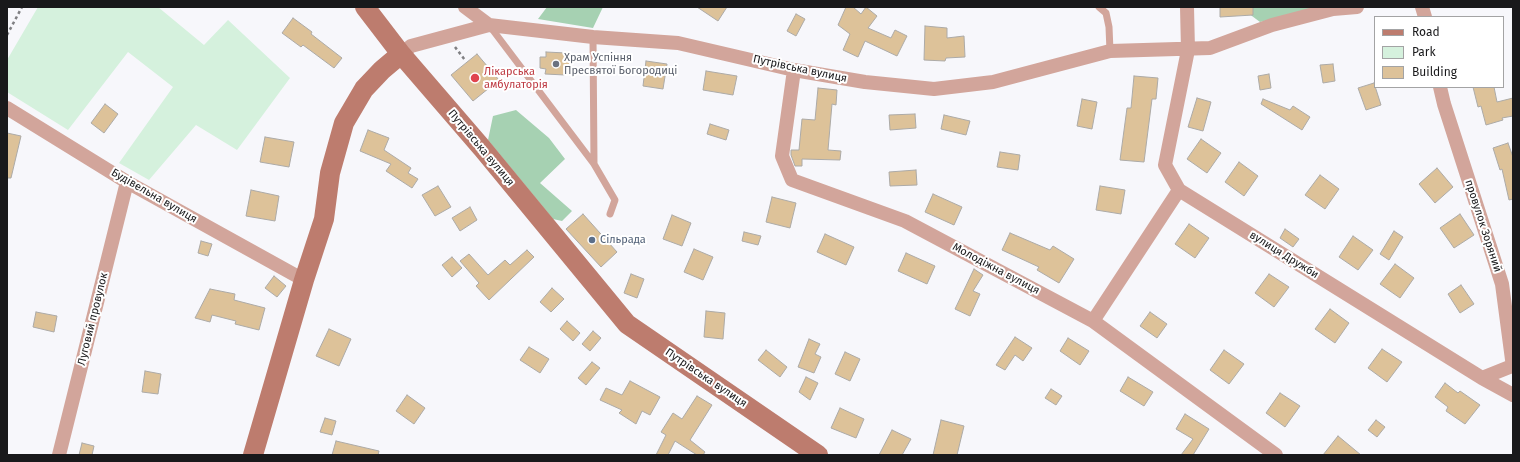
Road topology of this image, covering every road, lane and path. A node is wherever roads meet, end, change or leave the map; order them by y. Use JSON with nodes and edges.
{"nodes":[{"id":1,"x":22,"y":7,"type":"edge"},
{"id":2,"x":365,"y":7,"type":"edge"},
{"id":3,"x":465,"y":7,"type":"edge"},
{"id":4,"x":1099,"y":7,"type":"edge"},
{"id":5,"x":1187,"y":7,"type":"edge"},
{"id":6,"x":1357,"y":7,"type":"edge"},
{"id":7,"x":489,"y":25,"type":"junction"},
{"id":8,"x":7,"y":35,"type":"edge"},
{"id":9,"x":593,"y":38,"type":"junction"},
{"id":10,"x":1188,"y":50,"type":"junction"},
{"id":11,"x":1110,"y":51,"type":"junction"},
{"id":12,"x":401,"y":54,"type":"junction"},
{"id":13,"x":794,"y":70,"type":"junction"},
{"id":14,"x":1440,"y":88,"type":"edge"},
{"id":15,"x":7,"y":108,"type":"edge"},
{"id":16,"x":594,"y":164,"type":"junction"},
{"id":17,"x":127,"y":182,"type":"junction"},
{"id":18,"x":1179,"y":190,"type":"junction"},
{"id":19,"x":610,"y":214,"type":"dead end"},
{"id":20,"x":304,"y":280,"type":"junction"},
{"id":21,"x":1093,"y":321,"type":"junction"},
{"id":22,"x":1513,"y":367,"type":"edge"},
{"id":23,"x":1482,"y":378,"type":"junction"},
{"id":24,"x":1513,"y":395,"type":"edge"},
{"id":25,"x":59,"y":455,"type":"edge"},
{"id":26,"x":253,"y":455,"type":"edge"},
{"id":27,"x":818,"y":455,"type":"edge"},
{"id":28,"x":1276,"y":455,"type":"edge"}],
"edges":[{"from":1,"to":8,"type":"path"},
{"from":2,"to":12,"type":"main road","name":"Путрівська вулиця"},
{"from":3,"to":7,"type":"street","name":"Путрівська вулиця"},
{"from":4,"to":11,"type":"lane"},
{"from":5,"to":10,"type":"street","name":"вулиця Дружби"},
{"from":6,"to":10,"type":"street"},
{"from":7,"to":9,"type":"street","name":"Путрівська вулиця"},
{"from":7,"to":12,"type":"street","name":"Путрівська вулиця"},
{"from":7,"to":16,"type":"lane"},
{"from":9,"to":13,"type":"street","name":"Путрівська вулиця"},
{"from":9,"to":16,"type":"lane"},
{"from":10,"to":11,"type":"street"},
{"from":10,"to":18,"type":"street","name":"вулиця Дружби"},
{"from":11,"to":13,"type":"street","name":"Путрівська вулиця"},
{"from":12,"to":20,"type":"main road"},
{"from":12,"to":27,"type":"main road","name":"Путрівська вулиця"},
{"from":13,"to":21,"type":"street","name":"Молодіжна вулиця"},
{"from":14,"to":22,"type":"street","name":"провулок Зоряний"},
{"from":15,"to":17,"type":"street","name":"Будівельна вулиця"},
{"from":16,"to":19,"type":"lane"},
{"from":17,"to":20,"type":"street","name":"Будівельна вулиця"},
{"from":17,"to":25,"type":"street","name":"Луговий провулок"},
{"from":18,"to":21,"type":"street"},
{"from":18,"to":23,"type":"street","name":"вулиця Дружби"},
{"from":20,"to":26,"type":"main road"},
{"from":21,"to":28,"type":"street","name":"Молодіжна вулиця"},
{"from":22,"to":23,"type":"street"},
{"from":23,"to":24,"type":"street","name":"вулиця Дружби"}]}
